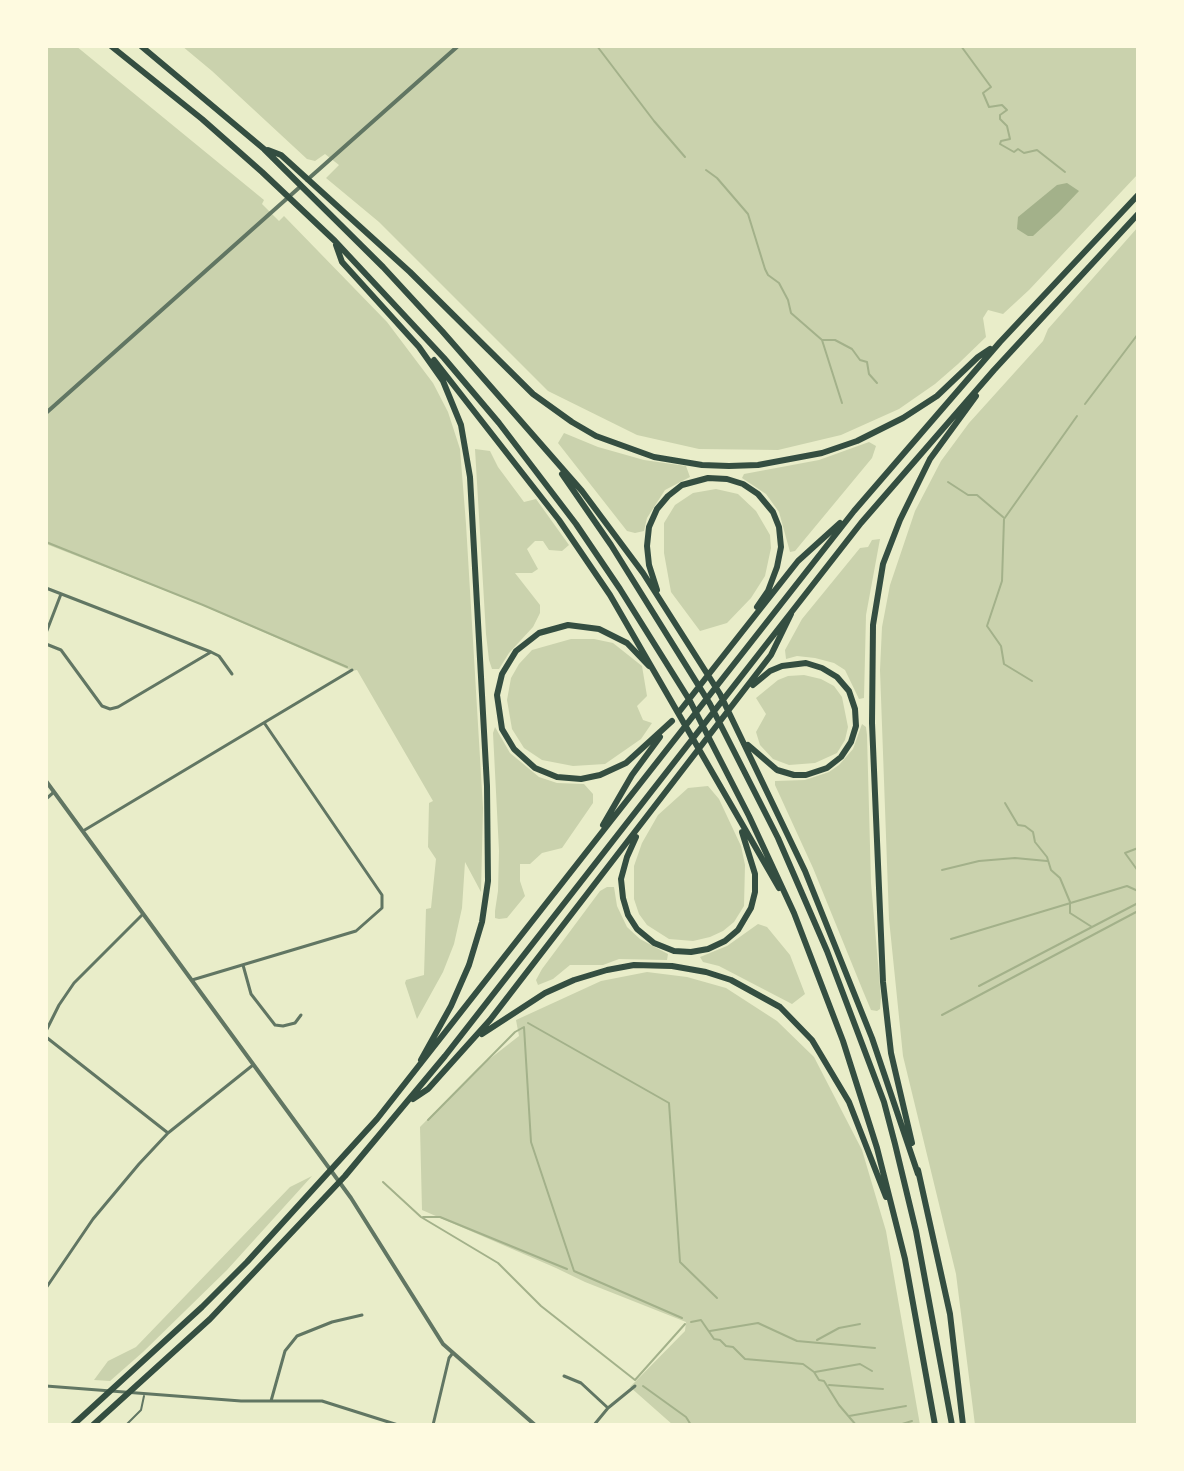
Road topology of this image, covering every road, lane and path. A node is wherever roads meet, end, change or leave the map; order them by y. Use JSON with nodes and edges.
{"nodes":[{"id":1,"x":111,"y":46,"type":"edge"},
{"id":2,"x":141,"y":46,"type":"edge"},
{"id":3,"x":458,"y":46,"type":"edge"},
{"id":4,"x":264,"y":149,"type":"junction"},
{"id":5,"x":1138,"y":195,"type":"edge"},
{"id":6,"x":1138,"y":214,"type":"edge"},
{"id":7,"x":335,"y":241,"type":"junction"},
{"id":8,"x":352,"y":272,"type":"junction"},
{"id":9,"x":1000,"y":342,"type":"junction"},
{"id":10,"x":994,"y":370,"type":"junction"},
{"id":11,"x":46,"y":413,"type":"edge"},
{"id":12,"x":525,"y":426,"type":"junction"},
{"id":13,"x":854,"y":511,"type":"junction"},
{"id":14,"x":46,"y":588,"type":"edge"},
{"id":15,"x":61,"y":594,"type":"junction"},
{"id":16,"x":661,"y":601,"type":"junction"},
{"id":17,"x":794,"y":607,"type":"junction"},
{"id":18,"x":46,"y":633,"type":"edge"},
{"id":19,"x":737,"y":638,"type":"junction"},
{"id":20,"x":46,"y":644,"type":"edge"},
{"id":21,"x":211,"y":652,"type":"junction"},
{"id":22,"x":352,"y":670,"type":"dead end"},
{"id":23,"x":232,"y":674,"type":"dead end"},
{"id":24,"x":663,"y":683,"type":"junction"},
{"id":25,"x":736,"y":702,"type":"junction"},
{"id":26,"x":672,"y":721,"type":"junction"},
{"id":27,"x":265,"y":724,"type":"junction"},
{"id":28,"x":743,"y":739,"type":"junction"},
{"id":29,"x":46,"y":781,"type":"edge"},
{"id":30,"x":54,"y":792,"type":"junction"},
{"id":31,"x":46,"y":799,"type":"edge"},
{"id":32,"x":737,"y":817,"type":"junction"},
{"id":33,"x":644,"y":821,"type":"junction"},
{"id":34,"x":83,"y":831,"type":"junction"},
{"id":35,"x":594,"y":842,"type":"junction"},
{"id":36,"x":794,"y":913,"type":"junction"},
{"id":37,"x":143,"y":914,"type":"junction"},
{"id":38,"x":243,"y":964,"type":"junction"},
{"id":39,"x":192,"y":980,"type":"junction"},
{"id":40,"x":301,"y":1015,"type":"dead end"},
{"id":41,"x":46,"y":1034,"type":"edge"},
{"id":42,"x":472,"y":1041,"type":"junction"},
{"id":43,"x":253,"y":1065,"type":"junction"},
{"id":44,"x":413,"y":1075,"type":"junction"},
{"id":45,"x":408,"y":1102,"type":"junction"},
{"id":46,"x":168,"y":1133,"type":"junction"},
{"id":47,"x":918,"y":1174,"type":"junction"},
{"id":48,"x":896,"y":1222,"type":"junction"},
{"id":49,"x":46,"y":1288,"type":"edge"},
{"id":50,"x":362,"y":1315,"type":"dead end"},
{"id":51,"x":452,"y":1354,"type":"junction"},
{"id":52,"x":564,"y":1376,"type":"dead end"},
{"id":53,"x":46,"y":1386,"type":"edge"},
{"id":54,"x":635,"y":1386,"type":"dead end"},
{"id":55,"x":144,"y":1394,"type":"junction"},
{"id":56,"x":271,"y":1401,"type":"junction"},
{"id":57,"x":608,"y":1408,"type":"junction"},
{"id":58,"x":73,"y":1425,"type":"edge"},
{"id":59,"x":93,"y":1425,"type":"edge"},
{"id":60,"x":126,"y":1425,"type":"edge"},
{"id":61,"x":398,"y":1425,"type":"edge"},
{"id":62,"x":433,"y":1425,"type":"edge"},
{"id":63,"x":535,"y":1425,"type":"edge"},
{"id":64,"x":594,"y":1425,"type":"edge"},
{"id":65,"x":935,"y":1425,"type":"edge"},
{"id":66,"x":952,"y":1425,"type":"edge"},
{"id":67,"x":963,"y":1425,"type":"edge"}],
"edges":[{"from":1,"to":7,"type":"highway"},
{"from":2,"to":4,"type":"highway"},
{"from":3,"to":11,"type":"street"},
{"from":4,"to":9,"type":"highway"},
{"from":4,"to":12,"type":"highway"},
{"from":5,"to":9,"type":"highway"},
{"from":6,"to":10,"type":"highway"},
{"from":7,"to":8,"type":"highway"},
{"from":7,"to":36,"type":"highway"},
{"from":8,"to":24,"type":"highway"},
{"from":8,"to":44,"type":"highway"},
{"from":9,"to":13,"type":"highway"},
{"from":10,"to":17,"type":"highway"},
{"from":10,"to":47,"type":"highway"},
{"from":12,"to":16,"type":"highway"},
{"from":12,"to":66,"type":"highway"},
{"from":13,"to":19,"type":"highway"},
{"from":13,"to":35,"type":"highway"},
{"from":14,"to":15,"type":"street"},
{"from":15,"to":18,"type":"street"},
{"from":15,"to":21,"type":"street"},
{"from":16,"to":19,"type":"highway"},
{"from":16,"to":28,"type":"highway"},
{"from":17,"to":25,"type":"highway"},
{"from":17,"to":45,"type":"highway"},
{"from":19,"to":26,"type":"highway"},
{"from":20,"to":21,"type":"street"},
{"from":21,"to":23,"type":"street"},
{"from":22,"to":27,"type":"street"},
{"from":24,"to":26,"type":"highway"},
{"from":24,"to":32,"type":"highway"},
{"from":25,"to":28,"type":"highway"},
{"from":25,"to":33,"type":"highway"},
{"from":26,"to":35,"type":"highway"},
{"from":27,"to":34,"type":"street"},
{"from":27,"to":38,"type":"street"},
{"from":28,"to":47,"type":"highway"},
{"from":29,"to":30,"type":"street"},
{"from":30,"to":31,"type":"street"},
{"from":30,"to":34,"type":"street"},
{"from":32,"to":33,"type":"highway"},
{"from":32,"to":36,"type":"highway"},
{"from":33,"to":42,"type":"highway"},
{"from":34,"to":37,"type":"street"},
{"from":35,"to":44,"type":"highway"},
{"from":36,"to":48,"type":"highway"},
{"from":37,"to":39,"type":"street"},
{"from":37,"to":41,"type":"street"},
{"from":38,"to":39,"type":"street"},
{"from":38,"to":40,"type":"street"},
{"from":39,"to":43,"type":"street"},
{"from":41,"to":46,"type":"street"},
{"from":42,"to":45,"type":"highway"},
{"from":42,"to":48,"type":"highway"},
{"from":43,"to":46,"type":"street"},
{"from":43,"to":51,"type":"street"},
{"from":44,"to":58,"type":"highway"},
{"from":45,"to":59,"type":"highway"},
{"from":46,"to":49,"type":"street"},
{"from":47,"to":67,"type":"highway"},
{"from":48,"to":65,"type":"highway"},
{"from":50,"to":56,"type":"street"},
{"from":51,"to":62,"type":"street"},
{"from":51,"to":63,"type":"street"},
{"from":52,"to":57,"type":"street"},
{"from":53,"to":55,"type":"street"},
{"from":54,"to":57,"type":"street"},
{"from":55,"to":56,"type":"street"},
{"from":55,"to":60,"type":"lane"},
{"from":56,"to":61,"type":"street"},
{"from":57,"to":64,"type":"street"}]}
